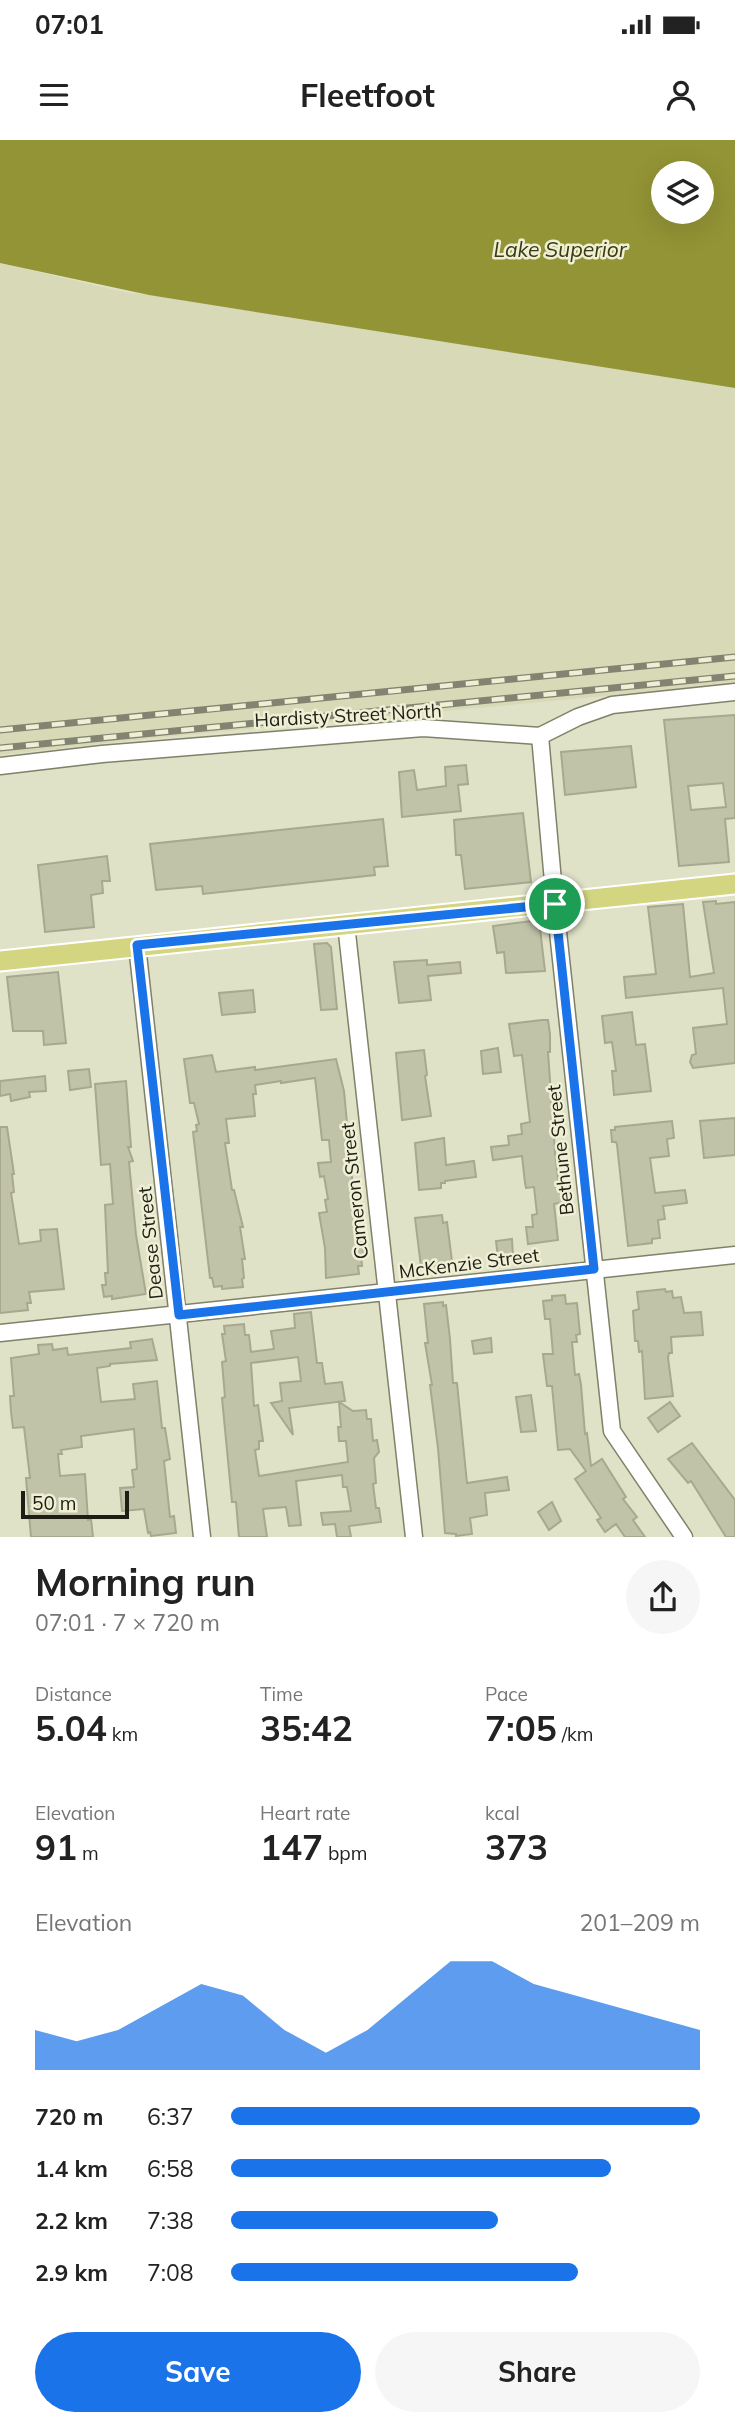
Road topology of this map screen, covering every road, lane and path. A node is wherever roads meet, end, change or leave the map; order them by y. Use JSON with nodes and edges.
{"nodes":[{"id":1,"x":735,"y":692,"type":"edge"},
{"id":2,"x":540,"y":736,"type":"junction"},
{"id":3,"x":0,"y":766,"type":"edge"},
{"id":4,"x":735,"y":884,"type":"edge"},
{"id":5,"x":555,"y":904,"type":"junction"},
{"id":6,"x":346,"y":924,"type":"junction"},
{"id":7,"x":137,"y":945,"type":"junction"},
{"id":8,"x":0,"y":961,"type":"edge"},
{"id":9,"x":735,"y":1255,"type":"edge"},
{"id":10,"x":594,"y":1269,"type":"junction"},
{"id":11,"x":386,"y":1294,"type":"junction"},
{"id":12,"x":179,"y":1315,"type":"junction"},
{"id":13,"x":0,"y":1333,"type":"edge"},
{"id":14,"x":202,"y":1537,"type":"edge"},
{"id":15,"x":414,"y":1537,"type":"edge"},
{"id":16,"x":684,"y":1537,"type":"edge"}],
"edges":[{"from":1,"to":2,"type":"street"},
{"from":2,"to":3,"type":"street","name":"Hardisty Street North"},
{"from":2,"to":5,"type":"street","name":"Bethune Street"},
{"from":4,"to":5,"type":"main road"},
{"from":5,"to":6,"type":"main road"},
{"from":5,"to":10,"type":"street","name":"Bethune Street"},
{"from":6,"to":7,"type":"main road"},
{"from":6,"to":11,"type":"street","name":"Cameron Street"},
{"from":7,"to":8,"type":"main road"},
{"from":7,"to":12,"type":"street","name":"Dease Street"},
{"from":9,"to":10,"type":"street","name":"McKenzie Street"},
{"from":10,"to":11,"type":"street","name":"McKenzie Street"},
{"from":10,"to":16,"type":"street","name":"Bethune Street"},
{"from":11,"to":12,"type":"street","name":"McKenzie Street"},
{"from":11,"to":15,"type":"street","name":"Cameron Street"},
{"from":12,"to":13,"type":"street","name":"McKenzie Street"},
{"from":12,"to":14,"type":"street","name":"Dease Street"}]}
